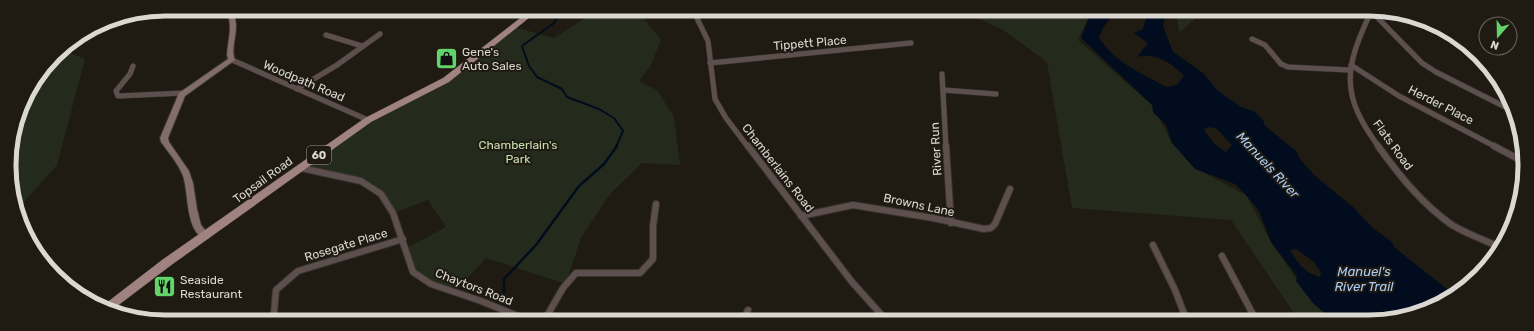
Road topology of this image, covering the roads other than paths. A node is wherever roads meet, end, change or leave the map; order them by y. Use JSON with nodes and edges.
{"nodes":[{"id":1,"x":232,"y":16,"type":"edge"},
{"id":2,"x":527,"y":16,"type":"edge"},
{"id":3,"x":696,"y":16,"type":"edge"},
{"id":4,"x":1368,"y":16,"type":"edge"},
{"id":5,"x":1375,"y":16,"type":"edge"},
{"id":6,"x":380,"y":34,"type":"dead end"},
{"id":7,"x":326,"y":35,"type":"dead end"},
{"id":8,"x":1252,"y":39,"type":"dead end"},
{"id":9,"x":911,"y":43,"type":"dead end"},
{"id":10,"x":362,"y":46,"type":"junction"},
{"id":11,"x":232,"y":60,"type":"junction"},
{"id":12,"x":710,"y":63,"type":"junction"},
{"id":13,"x":133,"y":66,"type":"dead end"},
{"id":14,"x":1350,"y":68,"type":"junction"},
{"id":15,"x":942,"y":74,"type":"dead end"},
{"id":16,"x":297,"y":89,"type":"junction"},
{"id":17,"x":943,"y":90,"type":"junction"},
{"id":18,"x":184,"y":93,"type":"junction"},
{"id":19,"x":996,"y":94,"type":"dead end"},
{"id":20,"x":1507,"y":108,"type":"edge"},
{"id":21,"x":368,"y":120,"type":"junction"},
{"id":22,"x":1518,"y":159,"type":"edge"},
{"id":23,"x":301,"y":168,"type":"junction"},
{"id":24,"x":1010,"y":190,"type":"dead end"},
{"id":25,"x":656,"y":204,"type":"dead end"},
{"id":26,"x":801,"y":216,"type":"junction"},
{"id":27,"x":951,"y":223,"type":"junction"},
{"id":28,"x":206,"y":236,"type":"junction"},
{"id":29,"x":403,"y":239,"type":"junction"},
{"id":30,"x":1154,"y":245,"type":"dead end"},
{"id":31,"x":1495,"y":245,"type":"edge"},
{"id":32,"x":1222,"y":256,"type":"dead end"},
{"id":33,"x":111,"y":305,"type":"edge"},
{"id":34,"x":748,"y":310,"type":"dead end"},
{"id":35,"x":274,"y":312,"type":"dead end"},
{"id":36,"x":515,"y":315,"type":"edge"},
{"id":37,"x":547,"y":315,"type":"edge"},
{"id":38,"x":746,"y":315,"type":"edge"},
{"id":39,"x":882,"y":315,"type":"edge"},
{"id":40,"x":1184,"y":315,"type":"edge"},
{"id":41,"x":1253,"y":315,"type":"edge"}],
"edges":[{"from":1,"to":11,"type":"street"},
{"from":2,"to":21,"type":"main road","name":"Topsail Road","number":"60"},
{"from":3,"to":12,"type":"street","name":"Chamberlains Road"},
{"from":4,"to":14,"type":"street","name":"Flats Road"},
{"from":5,"to":20,"type":"street"},
{"from":6,"to":10,"type":"street"},
{"from":7,"to":10,"type":"street"},
{"from":8,"to":14,"type":"street"},
{"from":9,"to":12,"type":"street","name":"Tippett Place"},
{"from":10,"to":16,"type":"street"},
{"from":11,"to":16,"type":"street","name":"Woodpath Road"},
{"from":11,"to":18,"type":"street"},
{"from":12,"to":26,"type":"street","name":"Chamberlains Road"},
{"from":13,"to":18,"type":"street"},
{"from":14,"to":22,"type":"street","name":"Herder Place"},
{"from":14,"to":31,"type":"street","name":"Flats Road"},
{"from":15,"to":17,"type":"street","name":"River Run"},
{"from":16,"to":21,"type":"street","name":"Woodpath Road"},
{"from":17,"to":19,"type":"street"},
{"from":17,"to":27,"type":"street","name":"River Run"},
{"from":18,"to":28,"type":"street"},
{"from":21,"to":23,"type":"main road","name":"Topsail Road","number":"60"},
{"from":23,"to":28,"type":"main road","name":"Topsail Road","number":"60"},
{"from":23,"to":29,"type":"street","name":"Chaytors Road"},
{"from":24,"to":27,"type":"street","name":"Browns Lane"},
{"from":25,"to":37,"type":"street"},
{"from":26,"to":27,"type":"street","name":"Browns Lane"},
{"from":26,"to":39,"type":"street","name":"Chamberlains Road"},
{"from":28,"to":33,"type":"main road","name":"Topsail Road","number":"60"},
{"from":29,"to":35,"type":"street","name":"Rosegate Place"},
{"from":29,"to":36,"type":"street","name":"Chaytors Road"},
{"from":30,"to":40,"type":"street"},
{"from":32,"to":41,"type":"street"},
{"from":34,"to":38,"type":"street"}]}
